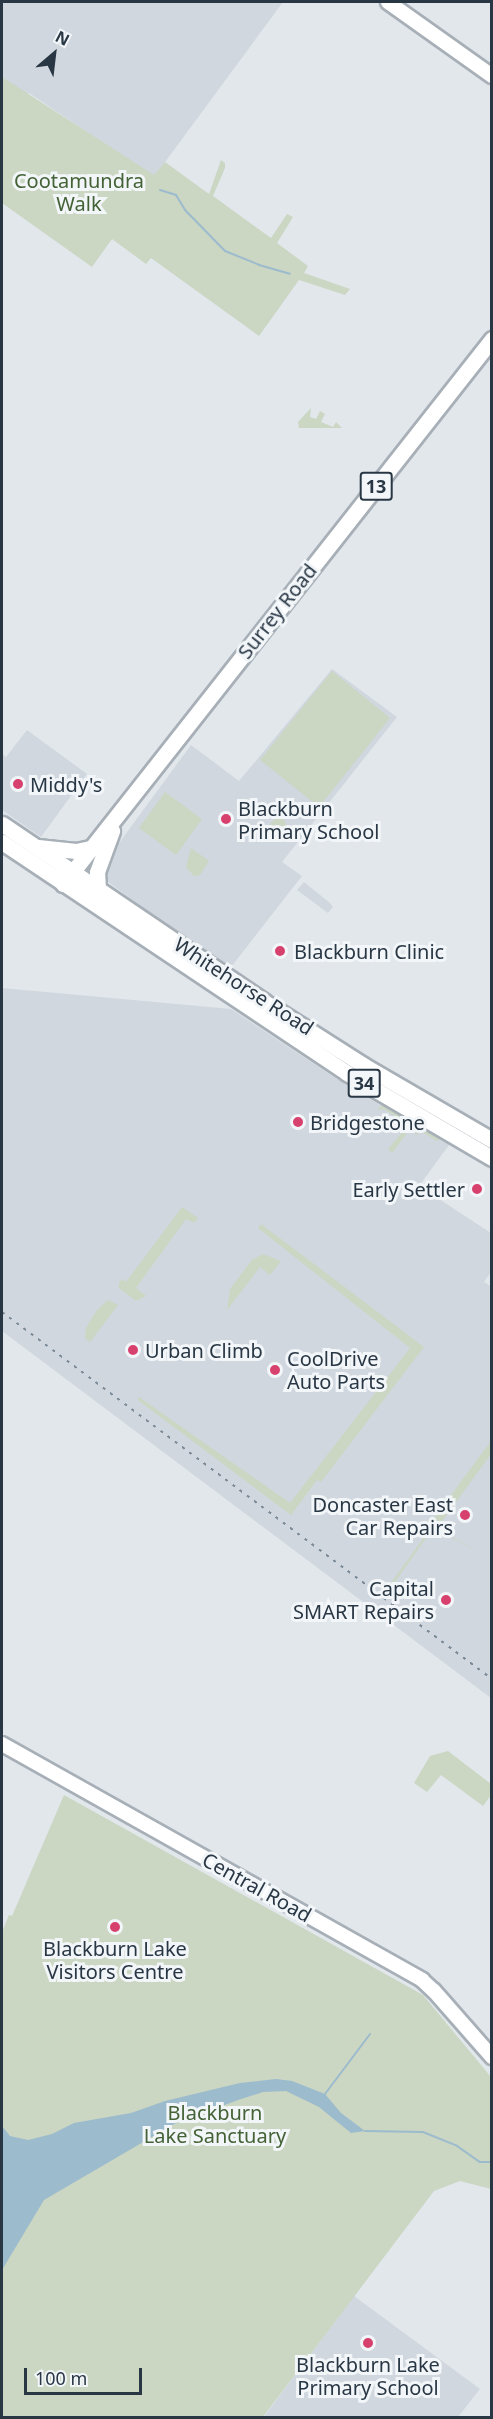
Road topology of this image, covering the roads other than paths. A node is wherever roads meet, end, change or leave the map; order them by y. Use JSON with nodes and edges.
{"nodes":[{"id":1,"x":388,"y":2,"type":"edge"},
{"id":2,"x":492,"y":76,"type":"edge"},
{"id":3,"x":492,"y":339,"type":"edge"},
{"id":4,"x":117,"y":817,"type":"junction"},
{"id":5,"x":2,"y":824,"type":"edge"},
{"id":6,"x":2,"y":842,"type":"edge"},
{"id":7,"x":34,"y":846,"type":"junction"},
{"id":8,"x":90,"y":849,"type":"junction"},
{"id":9,"x":68,"y":878,"type":"junction"},
{"id":10,"x":98,"y":889,"type":"junction"},
{"id":11,"x":213,"y":966,"type":"junction"},
{"id":12,"x":216,"y":986,"type":"junction"},
{"id":13,"x":259,"y":1006,"type":"junction"},
{"id":14,"x":492,"y":1140,"type":"edge"},
{"id":15,"x":492,"y":1158,"type":"edge"},
{"id":16,"x":2,"y":1744,"type":"edge"},
{"id":17,"x":492,"y":2057,"type":"edge"}],
"edges":[{"from":1,"to":2,"type":"street"},
{"from":3,"to":4,"type":"main road","name":"Surrey Road","number":"13"},
{"from":4,"to":8,"type":"main road","name":"Surrey Road","number":"13"},
{"from":4,"to":10,"type":"main road"},
{"from":5,"to":7,"type":"main road","name":"Whitehorse Road","number":"34"},
{"from":6,"to":9,"type":"main road","name":"Whitehorse Road","number":"34"},
{"from":7,"to":8,"type":"main road"},
{"from":7,"to":9,"type":"main road","name":"Whitehorse Road","number":"34"},
{"from":8,"to":9,"type":"main road","name":"Surrey Road","number":"13"},
{"from":9,"to":10,"type":"main road","name":"Whitehorse Road","number":"34"},
{"from":9,"to":12,"type":"main road","name":"Whitehorse Road","number":"34"},
{"from":10,"to":11,"type":"main road","name":"Whitehorse Road","number":"34"},
{"from":11,"to":12,"type":"main road"},
{"from":11,"to":13,"type":"main road","name":"Whitehorse Road","number":"34"},
{"from":12,"to":13,"type":"main road","name":"Whitehorse Road","number":"34"},
{"from":13,"to":14,"type":"main road","name":"Whitehorse Road","number":"34"},
{"from":13,"to":15,"type":"main road","name":"Whitehorse Road","number":"34"},
{"from":16,"to":17,"type":"street","name":"Central Road"}]}
